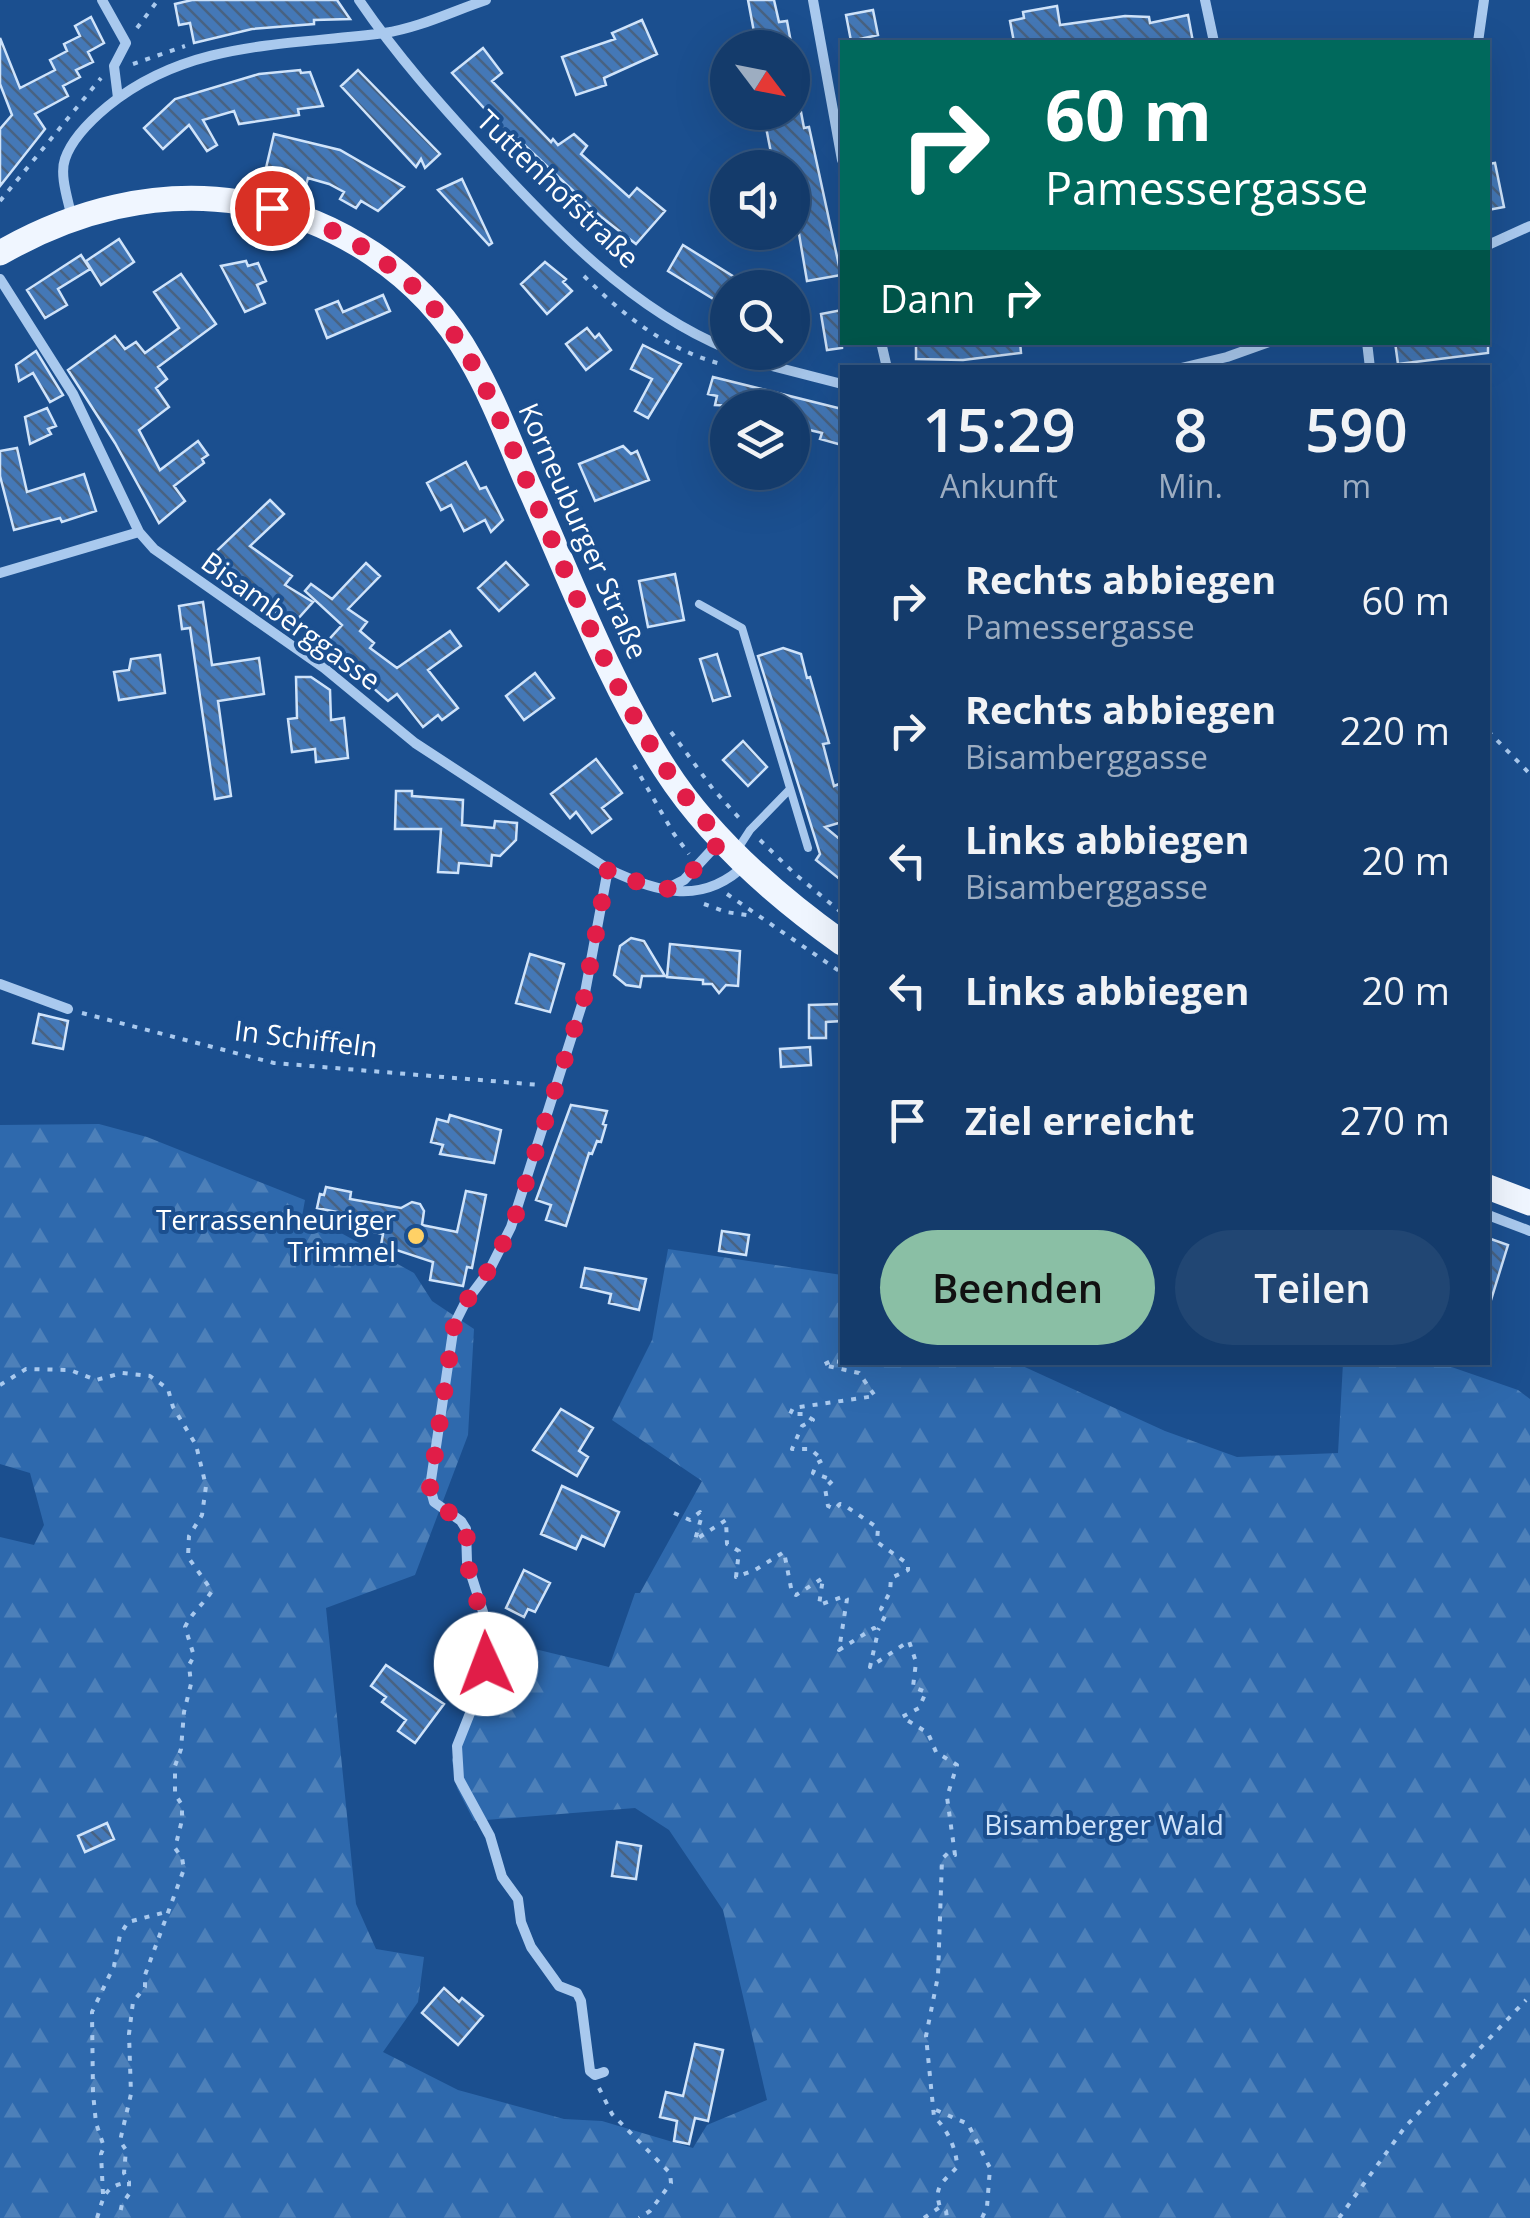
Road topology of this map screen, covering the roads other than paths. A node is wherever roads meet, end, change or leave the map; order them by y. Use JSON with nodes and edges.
{"nodes":[{"id":1,"x":102,"y":0,"type":"edge"},
{"id":2,"x":359,"y":0,"type":"edge"},
{"id":3,"x":486,"y":0,"type":"edge"},
{"id":4,"x":813,"y":0,"type":"edge"},
{"id":5,"x":1206,"y":0,"type":"edge"},
{"id":6,"x":1484,"y":0,"type":"edge"},
{"id":7,"x":382,"y":33,"type":"junction"},
{"id":8,"x":1214,"y":40,"type":"edge"},
{"id":9,"x":1478,"y":40,"type":"edge"},
{"id":10,"x":118,"y":98,"type":"junction"},
{"id":11,"x":840,"y":149,"type":"edge"},
{"id":12,"x":72,"y":220,"type":"junction"},
{"id":13,"x":1530,"y":226,"type":"edge"},
{"id":14,"x":1490,"y":244,"type":"edge"},
{"id":15,"x":0,"y":253,"type":"edge"},
{"id":16,"x":0,"y":279,"type":"edge"},
{"id":17,"x":710,"y":340,"type":"edge"},
{"id":18,"x":1261,"y":345,"type":"edge"},
{"id":19,"x":1194,"y":365,"type":"edge"},
{"id":20,"x":787,"y":370,"type":"edge"},
{"id":21,"x":840,"y":383,"type":"edge"},
{"id":22,"x":139,"y":532,"type":"junction"},
{"id":23,"x":0,"y":573,"type":"edge"},
{"id":24,"x":698,"y":604,"type":"dead end"},
{"id":25,"x":790,"y":789,"type":"junction"},
{"id":26,"x":808,"y":848,"type":"dead end"},
{"id":27,"x":734,"y":852,"type":"junction"},
{"id":28,"x":608,"y":869,"type":"junction"},
{"id":29,"x":667,"y":889,"type":"junction"},
{"id":30,"x":840,"y":941,"type":"edge"},
{"id":31,"x":0,"y":984,"type":"edge"},
{"id":32,"x":68,"y":1009,"type":"road end"},
{"id":33,"x":1490,"y":1188,"type":"edge"},
{"id":34,"x":1530,"y":1203,"type":"edge"},
{"id":35,"x":1490,"y":1216,"type":"edge"},
{"id":36,"x":1530,"y":1231,"type":"edge"},
{"id":37,"x":600,"y":2073,"type":"road end"}],
"edges":[{"from":1,"to":10,"type":"street"},
{"from":2,"to":7,"type":"street","name":"Tuttenhofstraße"},
{"from":3,"to":7,"type":"street"},
{"from":4,"to":11,"type":"street"},
{"from":5,"to":8,"type":"street"},
{"from":6,"to":9,"type":"street"},
{"from":7,"to":10,"type":"street"},
{"from":7,"to":17,"type":"street","name":"Tuttenhofstraße"},
{"from":10,"to":12,"type":"street"},
{"from":12,"to":15,"type":"main road","name":"Korneuburger Straße"},
{"from":12,"to":27,"type":"main road","name":"Korneuburger Straße"},
{"from":13,"to":14,"type":"street"},
{"from":16,"to":22,"type":"street","name":"Bisamberggasse"},
{"from":18,"to":19,"type":"street"},
{"from":20,"to":21,"type":"street"},
{"from":22,"to":23,"type":"street"},
{"from":22,"to":28,"type":"street","name":"Bisamberggasse"},
{"from":24,"to":25,"type":"lane"},
{"from":25,"to":26,"type":"lane"},
{"from":25,"to":27,"type":"lane"},
{"from":27,"to":29,"type":"street"},
{"from":27,"to":29,"type":"street","name":"Bisamberggasse"},
{"from":27,"to":30,"type":"main road","name":"Korneuburger Straße"},
{"from":28,"to":29,"type":"street","name":"Bisamberggasse"},
{"from":28,"to":37,"type":"street"},
{"from":31,"to":32,"type":"street"},
{"from":33,"to":34,"type":"main road"},
{"from":35,"to":36,"type":"street"}]}
